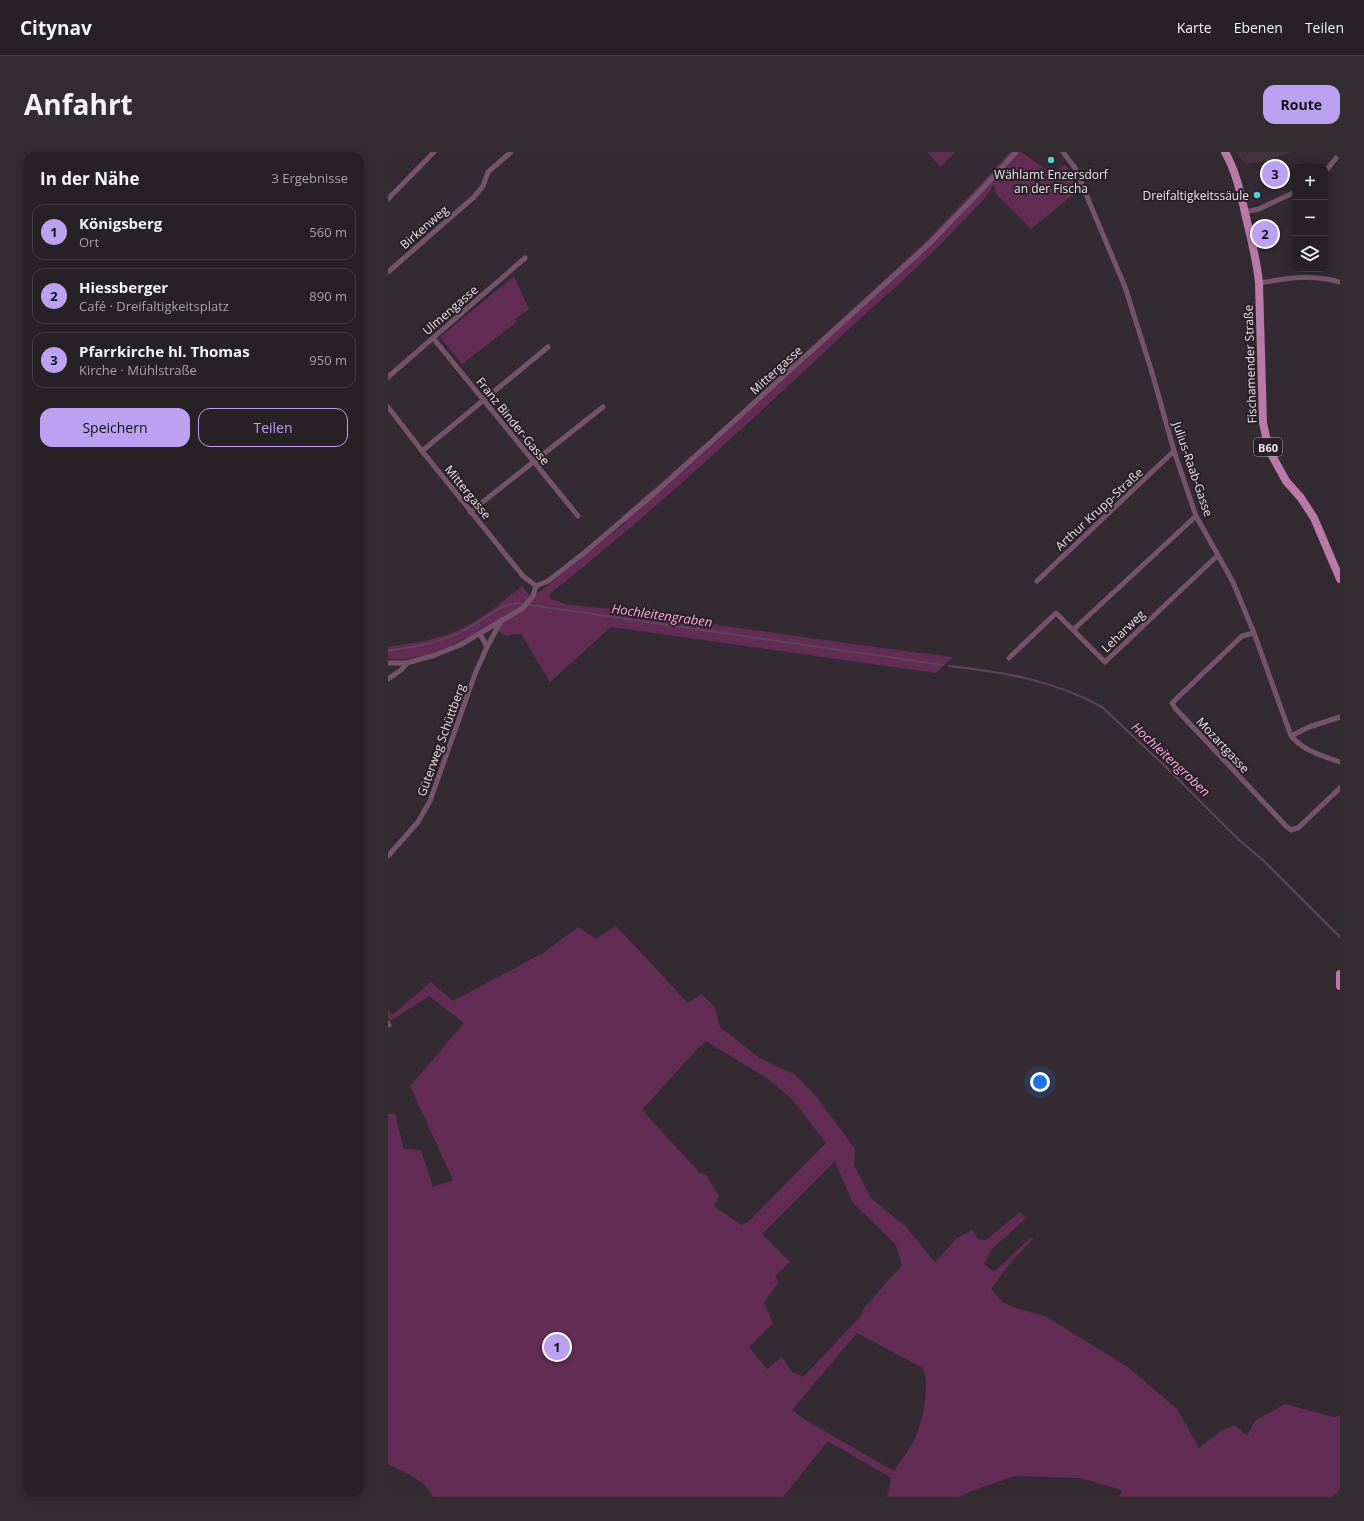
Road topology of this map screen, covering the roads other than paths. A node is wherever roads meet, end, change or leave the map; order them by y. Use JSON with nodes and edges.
{"nodes":[{"id":1,"x":434,"y":152,"type":"edge"},
{"id":2,"x":511,"y":152,"type":"edge"},
{"id":3,"x":1016,"y":152,"type":"edge"},
{"id":4,"x":1063,"y":152,"type":"edge"},
{"id":5,"x":1225,"y":152,"type":"edge"},
{"id":6,"x":1340,"y":153,"type":"edge"},
{"id":7,"x":1328,"y":168,"type":"edge"},
{"id":8,"x":1292,"y":193,"type":"edge"},
{"id":9,"x":388,"y":198,"type":"edge"},
{"id":10,"x":1245,"y":212,"type":"junction"},
{"id":11,"x":525,"y":258,"type":"dead end"},
{"id":12,"x":388,"y":272,"type":"edge"},
{"id":13,"x":1340,"y":282,"type":"edge"},
{"id":14,"x":1259,"y":283,"type":"junction"},
{"id":15,"x":434,"y":338,"type":"junction"},
{"id":16,"x":548,"y":347,"type":"dead end"},
{"id":17,"x":388,"y":377,"type":"edge"},
{"id":18,"x":484,"y":401,"type":"junction"},
{"id":19,"x":388,"y":407,"type":"edge"},
{"id":20,"x":603,"y":408,"type":"dead end"},
{"id":21,"x":422,"y":451,"type":"junction"},
{"id":22,"x":1174,"y":451,"type":"junction"},
{"id":23,"x":534,"y":461,"type":"junction"},
{"id":24,"x":470,"y":512,"type":"junction"},
{"id":25,"x":578,"y":516,"type":"dead end"},
{"id":26,"x":1196,"y":516,"type":"junction"},
{"id":27,"x":1218,"y":555,"type":"junction"},
{"id":28,"x":1340,"y":579,"type":"edge"},
{"id":29,"x":1037,"y":581,"type":"dead end"},
{"id":30,"x":536,"y":586,"type":"junction"},
{"id":31,"x":500,"y":622,"type":"junction"},
{"id":32,"x":1073,"y":630,"type":"junction"},
{"id":33,"x":1254,"y":633,"type":"junction"},
{"id":34,"x":480,"y":634,"type":"junction"},
{"id":35,"x":487,"y":647,"type":"junction"},
{"id":36,"x":1009,"y":658,"type":"dead end"},
{"id":37,"x":388,"y":663,"type":"edge"},
{"id":38,"x":407,"y":663,"type":"junction"},
{"id":39,"x":388,"y":679,"type":"edge"},
{"id":40,"x":1340,"y":717,"type":"edge"},
{"id":41,"x":1291,"y":736,"type":"junction"},
{"id":42,"x":1340,"y":762,"type":"edge"},
{"id":43,"x":1340,"y":788,"type":"edge"},
{"id":44,"x":388,"y":856,"type":"edge"},
{"id":45,"x":1340,"y":974,"type":"edge"},
{"id":46,"x":1340,"y":986,"type":"edge"}],
"edges":[{"from":1,"to":9,"type":"street"},
{"from":2,"to":12,"type":"street","name":"Birkenweg"},
{"from":3,"to":30,"type":"street","name":"Mittergasse"},
{"from":4,"to":22,"type":"street","name":"Julius-Raab-Gasse"},
{"from":5,"to":10,"type":"main road","number":"B60"},
{"from":6,"to":7,"type":"street"},
{"from":8,"to":10,"type":"street"},
{"from":10,"to":14,"type":"main road","number":"B60"},
{"from":11,"to":15,"type":"street","name":"Ulmengasse"},
{"from":13,"to":14,"type":"street"},
{"from":14,"to":28,"type":"main road","name":"Fischamender Straße","number":"B60"},
{"from":15,"to":17,"type":"street","name":"Ulmengasse"},
{"from":15,"to":18,"type":"street","name":"Franz Binder-Gasse"},
{"from":16,"to":18,"type":"street"},
{"from":18,"to":21,"type":"street"},
{"from":18,"to":23,"type":"street","name":"Franz Binder-Gasse"},
{"from":19,"to":21,"type":"street","name":"Mittergasse"},
{"from":20,"to":23,"type":"street"},
{"from":21,"to":24,"type":"street","name":"Mittergasse"},
{"from":22,"to":26,"type":"street","name":"Julius-Raab-Gasse"},
{"from":22,"to":29,"type":"street","name":"Arthur Krupp-Straße"},
{"from":23,"to":24,"type":"street"},
{"from":23,"to":25,"type":"street","name":"Franz Binder-Gasse"},
{"from":24,"to":30,"type":"street","name":"Mittergasse"},
{"from":26,"to":27,"type":"street","name":"Julius-Raab-Gasse"},
{"from":26,"to":32,"type":"street"},
{"from":27,"to":32,"type":"street","name":"Leharweg"},
{"from":27,"to":33,"type":"street","name":"Julius-Raab-Gasse"},
{"from":30,"to":31,"type":"street"},
{"from":31,"to":34,"type":"street"},
{"from":31,"to":35,"type":"street","name":"Güterweg Schüttberg"},
{"from":32,"to":36,"type":"street","name":"Leharweg"},
{"from":33,"to":41,"type":"street","name":"Julius-Raab-Gasse"},
{"from":33,"to":43,"type":"street","name":"Mozartgasse"},
{"from":34,"to":35,"type":"street"},
{"from":34,"to":38,"type":"street"},
{"from":35,"to":44,"type":"street","name":"Güterweg Schüttberg"},
{"from":37,"to":38,"type":"street"},
{"from":38,"to":39,"type":"street"},
{"from":40,"to":41,"type":"street"},
{"from":41,"to":42,"type":"street","name":"Julius-Raab-Gasse"},
{"from":45,"to":46,"type":"main road"}]}
